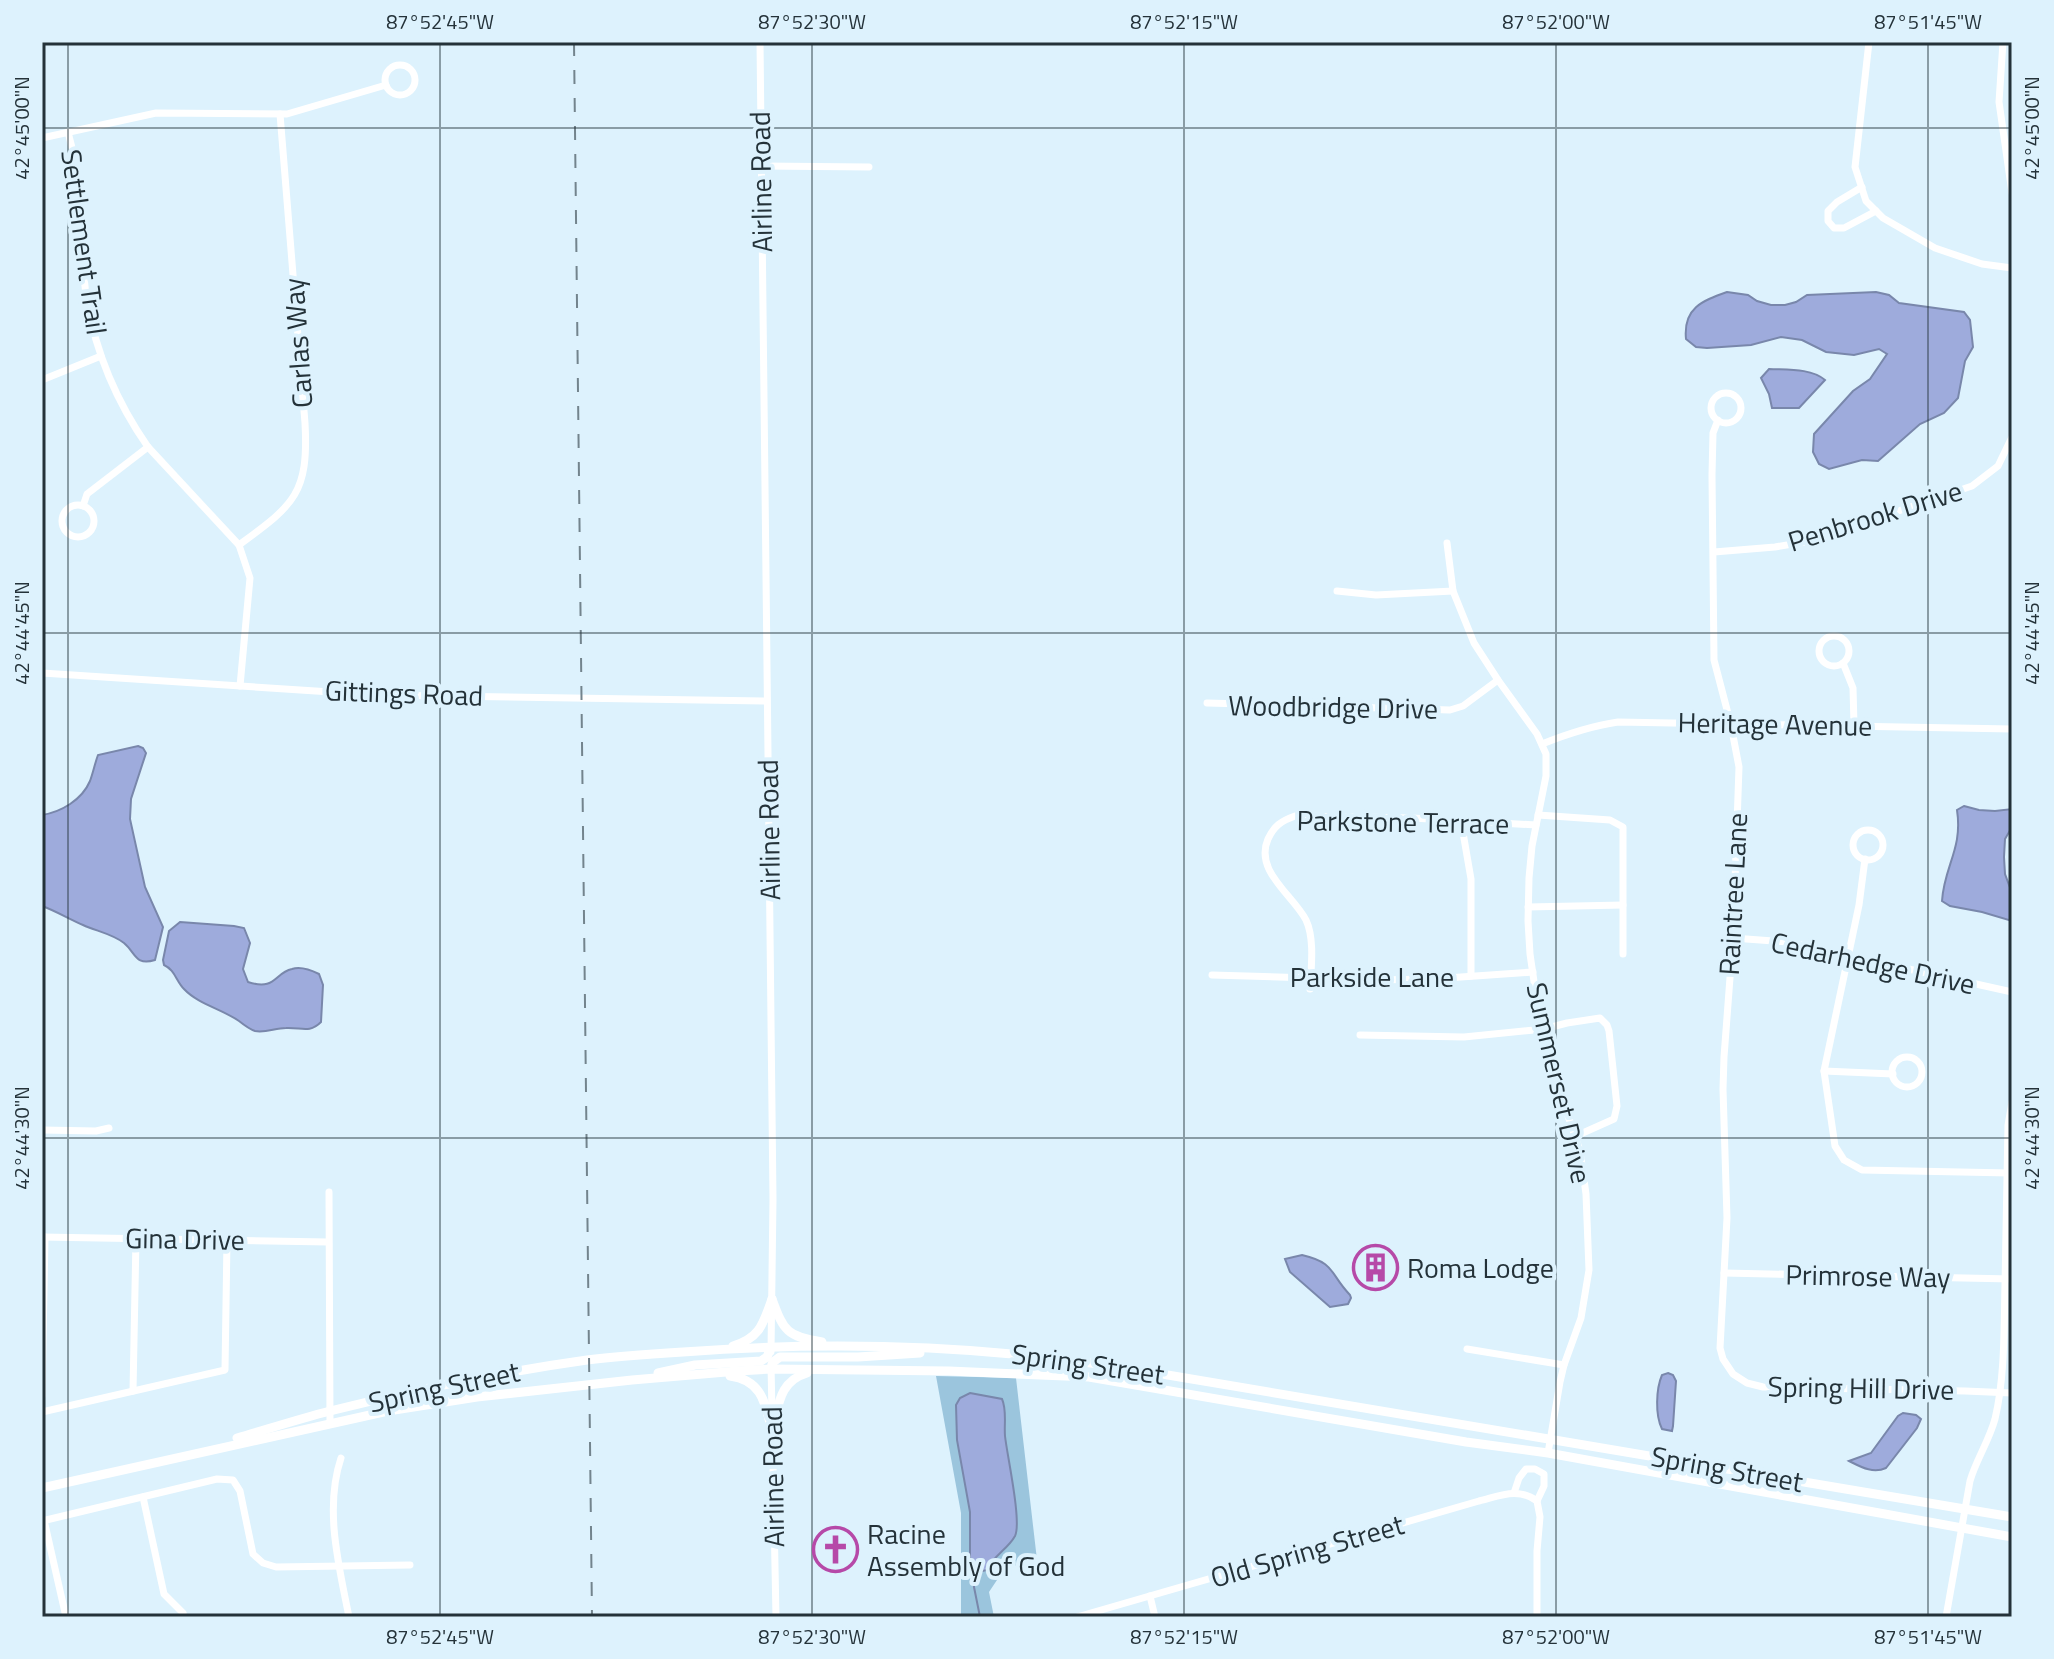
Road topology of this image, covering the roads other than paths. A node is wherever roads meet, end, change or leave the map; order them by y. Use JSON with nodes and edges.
{"nodes":[{"id":1,"x":760,"y":42,"type":"edge"},
{"id":2,"x":1869,"y":42,"type":"edge"},
{"id":3,"x":2003,"y":42,"type":"edge"},
{"id":4,"x":386,"y":85,"type":"junction"},
{"id":5,"x":280,"y":114,"type":"junction"},
{"id":6,"x":68,"y":132,"type":"junction"},
{"id":7,"x":42,"y":138,"type":"edge"},
{"id":8,"x":761,"y":166,"type":"junction"},
{"id":9,"x":869,"y":167,"type":"dead end"},
{"id":10,"x":1862,"y":187,"type":"junction"},
{"id":11,"x":2012,"y":193,"type":"edge"},
{"id":12,"x":1876,"y":211,"type":"junction"},
{"id":13,"x":2012,"y":268,"type":"edge"},
{"id":14,"x":101,"y":356,"type":"junction"},
{"id":15,"x":42,"y":380,"type":"edge"},
{"id":16,"x":1718,"y":420,"type":"junction"},
{"id":17,"x":2012,"y":437,"type":"edge"},
{"id":18,"x":148,"y":447,"type":"junction"},
{"id":19,"x":83,"y":506,"type":"junction"},
{"id":20,"x":1447,"y":543,"type":"dead end"},
{"id":21,"x":239,"y":545,"type":"junction"},
{"id":22,"x":1714,"y":552,"type":"junction"},
{"id":23,"x":1337,"y":591,"type":"dead end"},
{"id":24,"x":1453,"y":591,"type":"junction"},
{"id":25,"x":1843,"y":663,"type":"junction"},
{"id":26,"x":42,"y":673,"type":"edge"},
{"id":27,"x":1498,"y":680,"type":"junction"},
{"id":28,"x":240,"y":686,"type":"junction"},
{"id":29,"x":767,"y":701,"type":"junction"},
{"id":30,"x":1207,"y":703,"type":"dead end"},
{"id":31,"x":1731,"y":725,"type":"junction"},
{"id":32,"x":1854,"y":725,"type":"junction"},
{"id":33,"x":2012,"y":729,"type":"edge"},
{"id":34,"x":1542,"y":744,"type":"junction"},
{"id":35,"x":1538,"y":815,"type":"junction"},
{"id":36,"x":1461,"y":821,"type":"junction"},
{"id":37,"x":1536,"y":825,"type":"junction"},
{"id":38,"x":1865,"y":859,"type":"junction"},
{"id":39,"x":1623,"y":905,"type":"junction"},
{"id":40,"x":1528,"y":907,"type":"junction"},
{"id":41,"x":1733,"y":938,"type":"junction"},
{"id":42,"x":1623,"y":954,"type":"dead end"},
{"id":43,"x":1849,"y":956,"type":"junction"},
{"id":44,"x":1533,"y":972,"type":"junction"},
{"id":45,"x":1212,"y":975,"type":"dead end"},
{"id":46,"x":1471,"y":976,"type":"junction"},
{"id":47,"x":1311,"y":979,"type":"junction"},
{"id":48,"x":1310,"y":989,"type":"dead end"},
{"id":49,"x":2012,"y":992,"type":"edge"},
{"id":50,"x":1544,"y":1029,"type":"junction"},
{"id":51,"x":1360,"y":1035,"type":"dead end"},
{"id":52,"x":1824,"y":1071,"type":"junction"},
{"id":53,"x":1893,"y":1074,"type":"junction"},
{"id":54,"x":2012,"y":1102,"type":"edge"},
{"id":55,"x":109,"y":1128,"type":"dead end"},
{"id":56,"x":42,"y":1130,"type":"edge"},
{"id":57,"x":1576,"y":1136,"type":"junction"},
{"id":58,"x":2010,"y":1173,"type":"edge"},
{"id":59,"x":329,"y":1192,"type":"dead end"},
{"id":60,"x":43,"y":1237,"type":"edge"},
{"id":61,"x":136,"y":1238,"type":"junction"},
{"id":62,"x":227,"y":1240,"type":"junction"},
{"id":63,"x":328,"y":1242,"type":"junction"},
{"id":64,"x":1724,"y":1273,"type":"junction"},
{"id":65,"x":2009,"y":1279,"type":"edge"},
{"id":66,"x":772,"y":1299,"type":"junction"},
{"id":67,"x":845,"y":1346,"type":"junction"},
{"id":68,"x":771,"y":1347,"type":"junction"},
{"id":69,"x":721,"y":1349,"type":"junction"},
{"id":70,"x":1467,"y":1349,"type":"dead end"},
{"id":71,"x":963,"y":1350,"type":"junction"},
{"id":72,"x":1564,"y":1365,"type":"junction"},
{"id":73,"x":771,"y":1369,"type":"junction"},
{"id":74,"x":1728,"y":1369,"type":"joint"},
{"id":75,"x":825,"y":1370,"type":"junction"},
{"id":76,"x":701,"y":1374,"type":"junction"},
{"id":77,"x":632,"y":1380,"type":"junction"},
{"id":78,"x":133,"y":1391,"type":"junction"},
{"id":79,"x":1999,"y":1392,"type":"junction"},
{"id":80,"x":2012,"y":1393,"type":"edge"},
{"id":81,"x":42,"y":1396,"type":"edge"},
{"id":82,"x":329,"y":1411,"type":"junction"},
{"id":83,"x":42,"y":1412,"type":"edge"},
{"id":84,"x":330,"y":1423,"type":"junction"},
{"id":85,"x":772,"y":1431,"type":"junction"},
{"id":86,"x":1550,"y":1439,"type":"junction"},
{"id":87,"x":1548,"y":1453,"type":"junction"},
{"id":88,"x":341,"y":1458,"type":"dead end"},
{"id":89,"x":164,"y":1459,"type":"junction"},
{"id":90,"x":42,"y":1488,"type":"edge"},
{"id":91,"x":1514,"y":1493,"type":"junction"},
{"id":92,"x":143,"y":1497,"type":"junction"},
{"id":93,"x":1537,"y":1501,"type":"junction"},
{"id":94,"x":1965,"y":1509,"type":"junction"},
{"id":95,"x":2012,"y":1517,"type":"edge"},
{"id":96,"x":43,"y":1521,"type":"edge"},
{"id":97,"x":1961,"y":1528,"type":"junction"},
{"id":98,"x":2012,"y":1537,"type":"edge"},
{"id":99,"x":339,"y":1565,"type":"junction"},
{"id":100,"x":410,"y":1565,"type":"dead end"},
{"id":101,"x":1150,"y":1596,"type":"junction"},
{"id":102,"x":183,"y":1613,"type":"dead end"},
{"id":103,"x":66,"y":1617,"type":"edge"},
{"id":104,"x":349,"y":1617,"type":"edge"},
{"id":105,"x":776,"y":1617,"type":"edge"},
{"id":106,"x":1077,"y":1617,"type":"edge"},
{"id":107,"x":1155,"y":1617,"type":"edge"},
{"id":108,"x":1537,"y":1617,"type":"edge"},
{"id":109,"x":1946,"y":1617,"type":"edge"}],
"edges":[{"from":1,"to":8,"type":"street","name":"Airline Road"},
{"from":2,"to":10,"type":"street"},
{"from":3,"to":11,"type":"street"},
{"from":4,"to":4,"type":"street"},
{"from":4,"to":5,"type":"street"},
{"from":5,"to":6,"type":"street"},
{"from":5,"to":21,"type":"street","name":"Carlas Way"},
{"from":6,"to":7,"type":"street"},
{"from":6,"to":14,"type":"street","name":"Settlement Trail"},
{"from":8,"to":9,"type":"street"},
{"from":8,"to":29,"type":"street","name":"Airline Road"},
{"from":10,"to":12,"type":"street"},
{"from":10,"to":12,"type":"street"},
{"from":12,"to":13,"type":"street"},
{"from":14,"to":15,"type":"street"},
{"from":14,"to":18,"type":"street","name":"Settlement Trail"},
{"from":16,"to":16,"type":"street"},
{"from":16,"to":22,"type":"street","name":"Raintree Lane"},
{"from":17,"to":22,"type":"street","name":"Penbrook Drive"},
{"from":18,"to":19,"type":"street"},
{"from":18,"to":21,"type":"street","name":"Settlement Trail"},
{"from":19,"to":19,"type":"street"},
{"from":20,"to":24,"type":"street","name":"Summerset Drive"},
{"from":21,"to":28,"type":"street","name":"Settlement Trail"},
{"from":22,"to":31,"type":"street","name":"Raintree Lane"},
{"from":23,"to":24,"type":"street"},
{"from":24,"to":27,"type":"street","name":"Summerset Drive"},
{"from":25,"to":25,"type":"street"},
{"from":25,"to":32,"type":"street"},
{"from":26,"to":28,"type":"street","name":"Gittings Road"},
{"from":27,"to":30,"type":"street","name":"Woodbridge Drive"},
{"from":27,"to":34,"type":"street","name":"Summerset Drive"},
{"from":28,"to":29,"type":"street","name":"Gittings Road"},
{"from":29,"to":66,"type":"street","name":"Airline Road"},
{"from":31,"to":32,"type":"street","name":"Heritage Avenue"},
{"from":31,"to":34,"type":"street","name":"Heritage Avenue"},
{"from":31,"to":41,"type":"street","name":"Raintree Lane"},
{"from":32,"to":33,"type":"street","name":"Heritage Avenue"},
{"from":34,"to":35,"type":"street","name":"Summerset Drive"},
{"from":35,"to":37,"type":"street","name":"Summerset Drive"},
{"from":35,"to":39,"type":"street"},
{"from":36,"to":37,"type":"street","name":"Parkstone Terrace"},
{"from":36,"to":46,"type":"street"},
{"from":36,"to":47,"type":"street","name":"Parkstone Terrace"},
{"from":37,"to":40,"type":"street","name":"Summerset Drive"},
{"from":38,"to":38,"type":"street"},
{"from":38,"to":43,"type":"street"},
{"from":39,"to":40,"type":"street"},
{"from":39,"to":42,"type":"street"},
{"from":40,"to":44,"type":"street","name":"Summerset Drive"},
{"from":41,"to":43,"type":"street","name":"Cedarhedge Drive"},
{"from":41,"to":64,"type":"street","name":"Raintree Lane"},
{"from":43,"to":49,"type":"street","name":"Cedarhedge Drive"},
{"from":43,"to":52,"type":"street"},
{"from":44,"to":46,"type":"street","name":"Parkside Lane"},
{"from":44,"to":50,"type":"street","name":"Summerset Drive"},
{"from":45,"to":47,"type":"street","name":"Parkside Lane"},
{"from":46,"to":47,"type":"street","name":"Parkside Lane"},
{"from":47,"to":48,"type":"street"},
{"from":50,"to":51,"type":"street"},
{"from":50,"to":57,"type":"street","name":"Summerset Drive"},
{"from":50,"to":57,"type":"street"},
{"from":52,"to":53,"type":"street"},
{"from":52,"to":58,"type":"street"},
{"from":53,"to":53,"type":"street"},
{"from":54,"to":58,"type":"street"},
{"from":55,"to":56,"type":"street"},
{"from":57,"to":72,"type":"street","name":"Summerset Drive"},
{"from":58,"to":65,"type":"street"},
{"from":59,"to":63,"type":"street"},
{"from":60,"to":61,"type":"street","name":"Gina Drive"},
{"from":60,"to":81,"type":"street"},
{"from":61,"to":62,"type":"street","name":"Gina Drive"},
{"from":61,"to":78,"type":"street"},
{"from":62,"to":63,"type":"street","name":"Gina Drive"},
{"from":62,"to":78,"type":"street"},
{"from":63,"to":82,"type":"street"},
{"from":64,"to":65,"type":"street","name":"Primrose Way"},
{"from":64,"to":74,"type":"street","name":"Raintree Lane"},
{"from":65,"to":79,"type":"street"},
{"from":66,"to":67,"type":"main road"},
{"from":66,"to":68,"type":"street","name":"Airline Road"},
{"from":66,"to":69,"type":"main road"},
{"from":67,"to":68,"type":"main road","name":"Spring Street"},
{"from":67,"to":71,"type":"main road","name":"Spring Street"},
{"from":68,"to":69,"type":"main road","name":"Spring Street"},
{"from":68,"to":73,"type":"street","name":"Airline Road"},
{"from":68,"to":77,"type":"main road"},
{"from":69,"to":82,"type":"main road","name":"Spring Street"},
{"from":70,"to":72,"type":"street"},
{"from":71,"to":73,"type":"main road"},
{"from":71,"to":86,"type":"main road","name":"Spring Street"},
{"from":72,"to":86,"type":"street","name":"Summerset Drive"},
{"from":73,"to":75,"type":"main road","name":"Spring Street"},
{"from":73,"to":76,"type":"main road","name":"Spring Street"},
{"from":73,"to":85,"type":"street","name":"Airline Road"},
{"from":74,"to":79,"type":"street","name":"Spring Hill Drive"},
{"from":75,"to":85,"type":"main road"},
{"from":75,"to":87,"type":"main road","name":"Spring Street"},
{"from":76,"to":77,"type":"main road","name":"Spring Street"},
{"from":76,"to":85,"type":"main road"},
{"from":77,"to":84,"type":"main road","name":"Spring Street"},
{"from":78,"to":83,"type":"street"},
{"from":79,"to":80,"type":"street","name":"Spring Hill Drive"},
{"from":79,"to":94,"type":"street"},
{"from":82,"to":84,"type":"street"},
{"from":82,"to":89,"type":"main road","name":"Spring Street"},
{"from":84,"to":89,"type":"main road","name":"Spring Street"},
{"from":85,"to":105,"type":"street","name":"Airline Road"},
{"from":86,"to":87,"type":"street","name":"Summerset Drive"},
{"from":86,"to":94,"type":"main road","name":"Spring Street"},
{"from":87,"to":97,"type":"main road","name":"Spring Street"},
{"from":88,"to":99,"type":"street"},
{"from":89,"to":90,"type":"main road","name":"Spring Street"},
{"from":91,"to":93,"type":"street"},
{"from":91,"to":93,"type":"street"},
{"from":91,"to":101,"type":"street","name":"Old Spring Street"},
{"from":92,"to":96,"type":"street"},
{"from":92,"to":99,"type":"street"},
{"from":92,"to":102,"type":"street"},
{"from":93,"to":108,"type":"street"},
{"from":94,"to":95,"type":"main road","name":"Spring Street"},
{"from":94,"to":97,"type":"street"},
{"from":96,"to":103,"type":"street"},
{"from":97,"to":98,"type":"main road","name":"Spring Street"},
{"from":97,"to":109,"type":"street"},
{"from":99,"to":100,"type":"street"},
{"from":99,"to":104,"type":"street"},
{"from":101,"to":106,"type":"street","name":"Old Spring Street"},
{"from":101,"to":107,"type":"street"}]}
